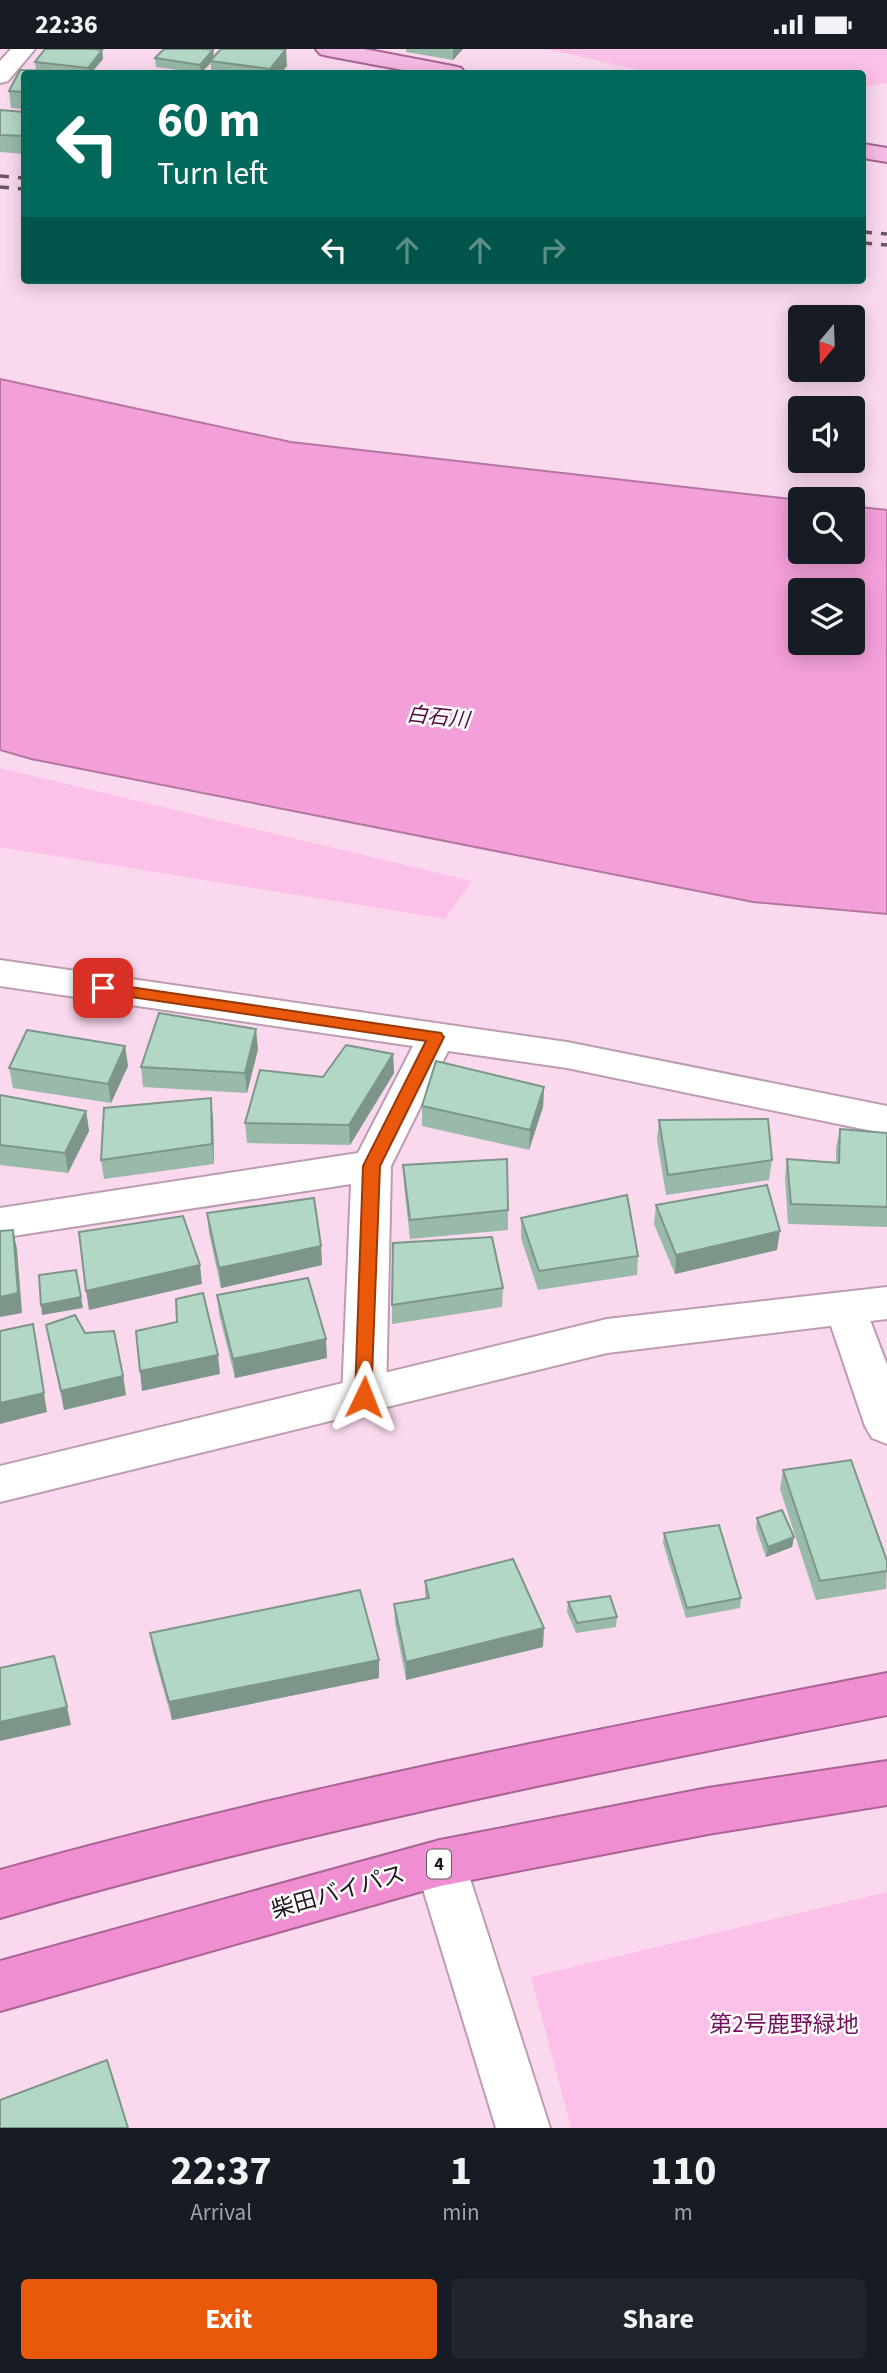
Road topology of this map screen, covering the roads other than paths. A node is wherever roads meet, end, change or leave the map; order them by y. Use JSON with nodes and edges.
{"nodes":[{"id":1,"x":23,"y":49,"type":"edge"},
{"id":2,"x":328,"y":49,"type":"edge"},
{"id":3,"x":437,"y":70,"type":"edge"},
{"id":4,"x":0,"y":75,"type":"edge"},
{"id":5,"x":866,"y":152,"type":"edge"},
{"id":6,"x":887,"y":155,"type":"edge"},
{"id":7,"x":0,"y":973,"type":"edge"},
{"id":8,"x":436,"y":1037,"type":"junction"},
{"id":9,"x":887,"y":1120,"type":"edge"},
{"id":10,"x":371,"y":1166,"type":"junction"},
{"id":11,"x":0,"y":1223,"type":"edge"},
{"id":12,"x":887,"y":1303,"type":"edge"},
{"id":13,"x":846,"y":1308,"type":"junction"},
{"id":14,"x":364,"y":1397,"type":"junction"},
{"id":15,"x":887,"y":1426,"type":"edge"},
{"id":16,"x":0,"y":1484,"type":"edge"},
{"id":17,"x":887,"y":1694,"type":"edge"},
{"id":18,"x":887,"y":1783,"type":"edge"},
{"id":19,"x":440,"y":1863,"type":"junction"},
{"id":20,"x":0,"y":1895,"type":"edge"},
{"id":21,"x":0,"y":1986,"type":"edge"},
{"id":22,"x":523,"y":2128,"type":"edge"}],
"edges":[{"from":1,"to":4,"type":"street"},
{"from":2,"to":3,"type":"main road"},
{"from":5,"to":6,"type":"main road"},
{"from":7,"to":8,"type":"street"},
{"from":8,"to":9,"type":"street"},
{"from":8,"to":10,"type":"street"},
{"from":10,"to":11,"type":"street"},
{"from":10,"to":14,"type":"street"},
{"from":12,"to":13,"type":"street"},
{"from":13,"to":14,"type":"street"},
{"from":13,"to":15,"type":"street"},
{"from":14,"to":16,"type":"street"},
{"from":17,"to":20,"type":"highway"},
{"from":18,"to":19,"type":"highway","name":"柴田バイパス","number":"4"},
{"from":19,"to":21,"type":"highway","name":"柴田バイパス","number":"4"},
{"from":19,"to":22,"type":"street"}]}
